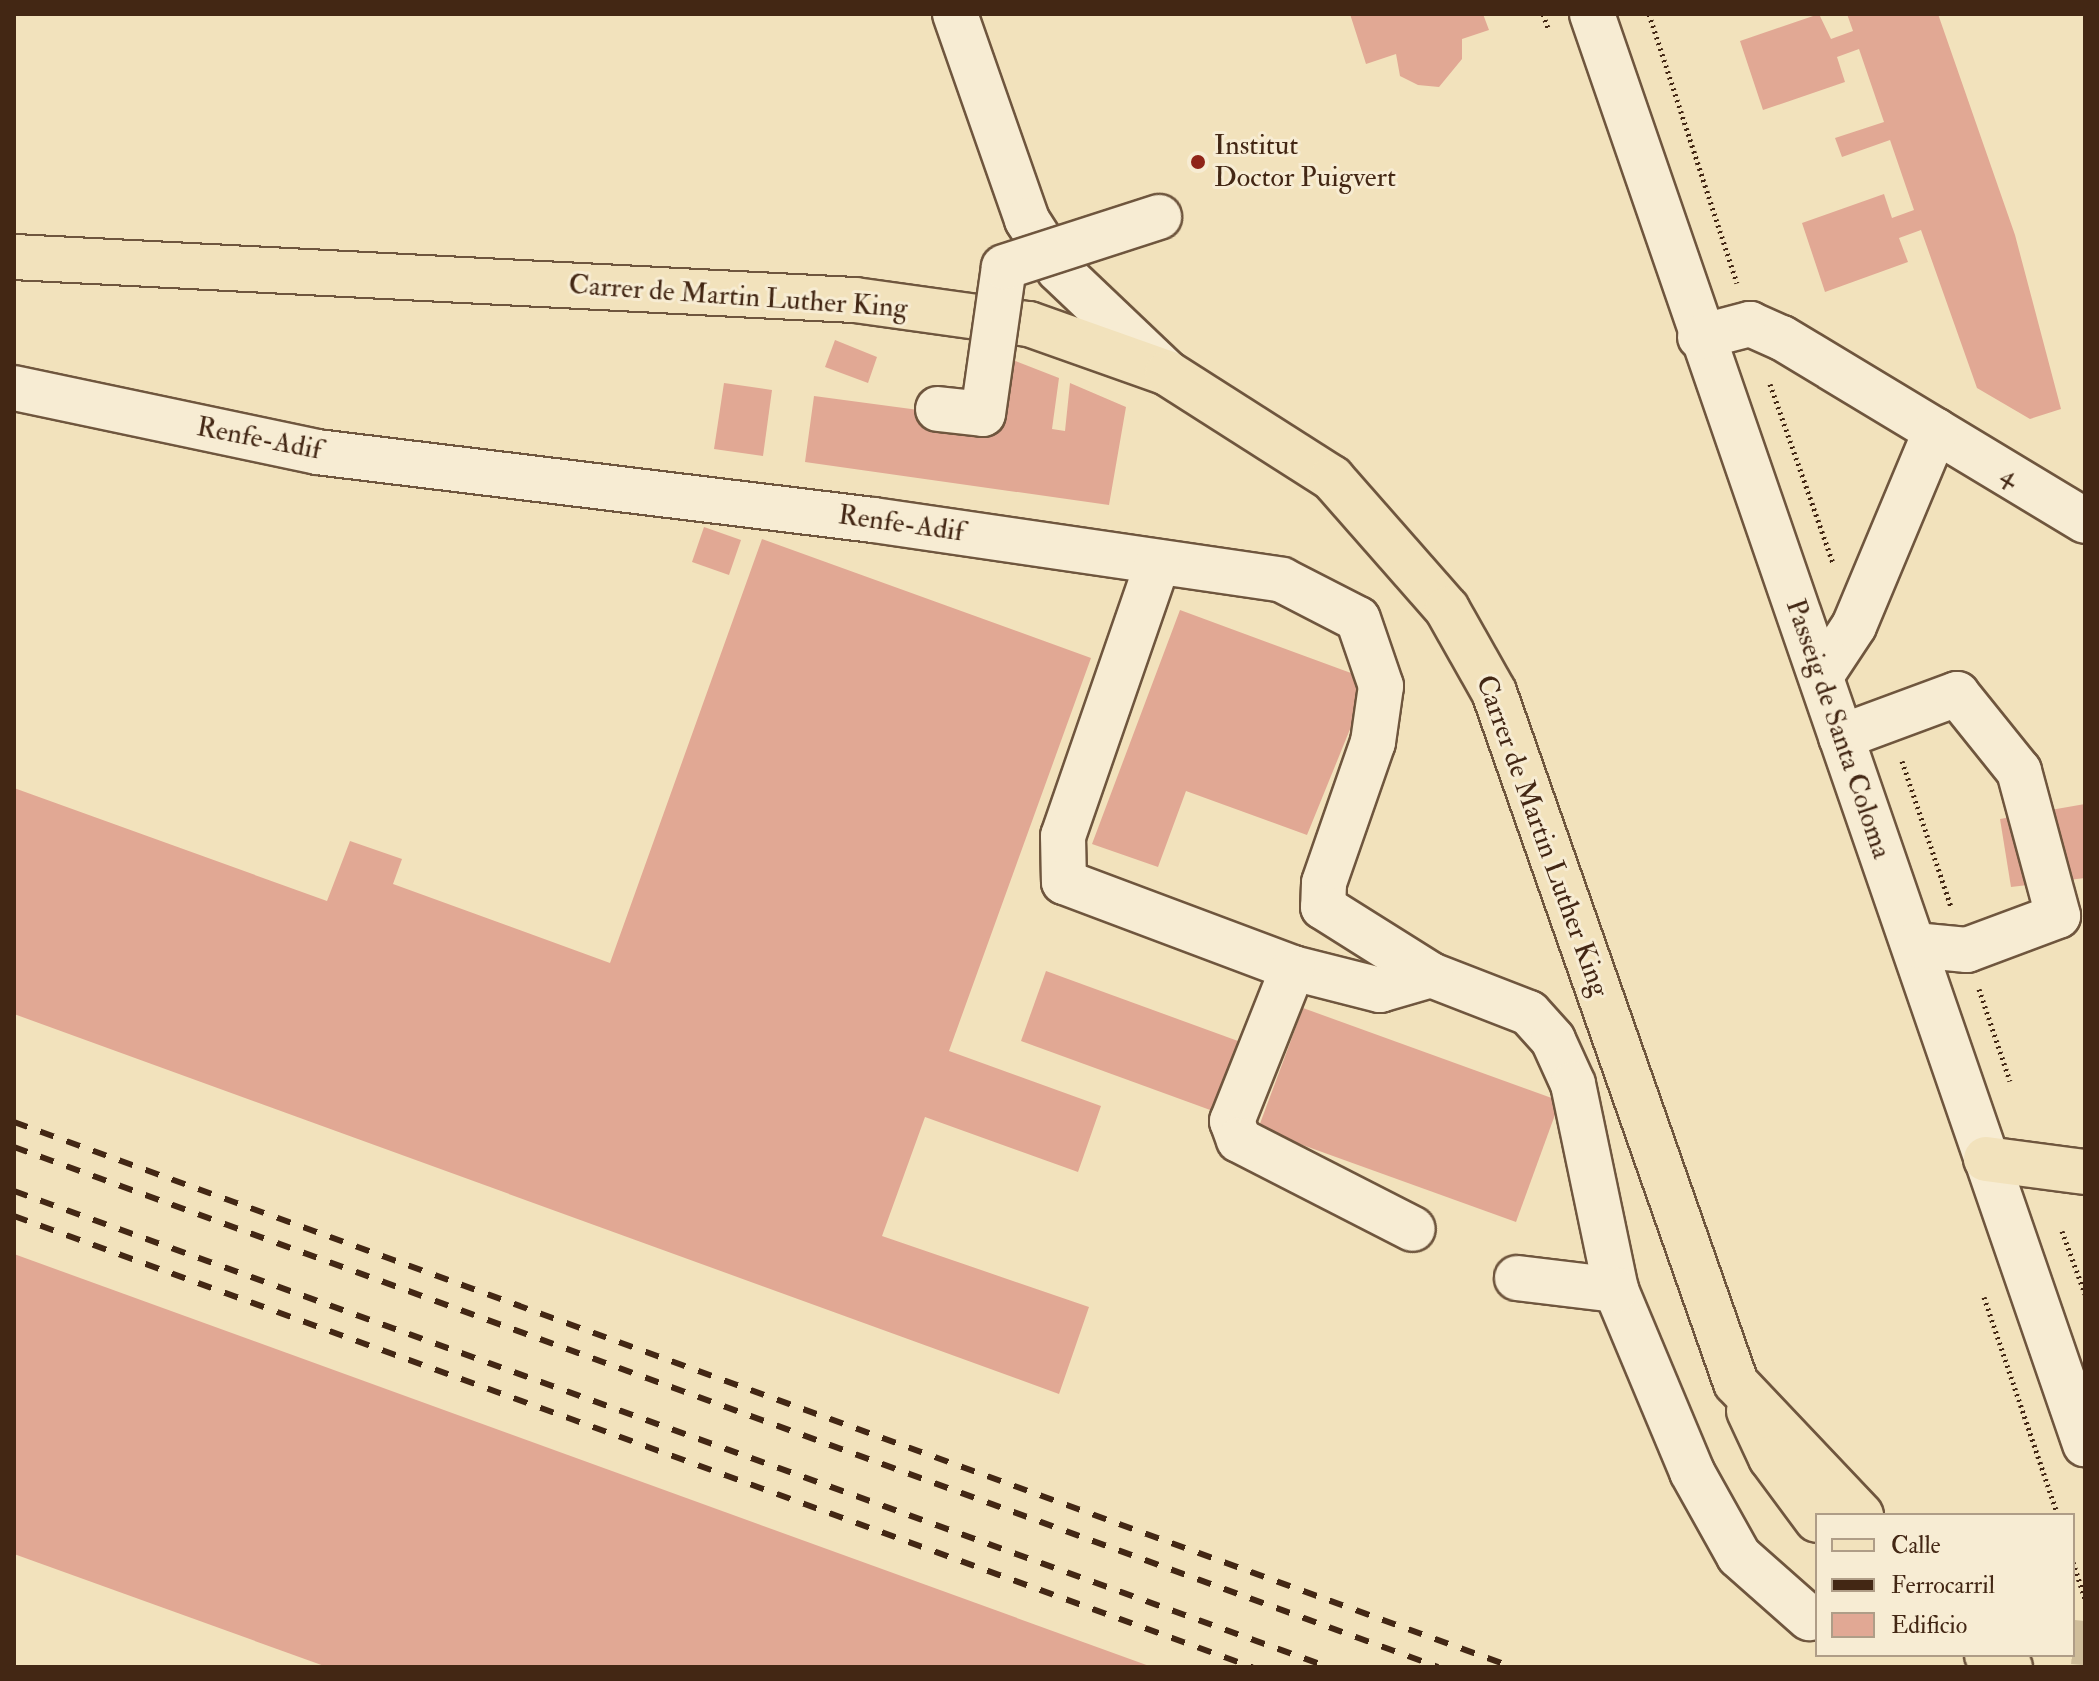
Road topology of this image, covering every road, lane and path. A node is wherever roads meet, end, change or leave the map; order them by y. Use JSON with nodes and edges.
{"nodes":[{"id":1,"x":955,"y":14,"type":"edge"},
{"id":2,"x":1592,"y":14,"type":"edge"},
{"id":3,"x":1649,"y":14,"type":"edge"},
{"id":4,"x":1159,"y":217,"type":"dead end"},
{"id":5,"x":14,"y":257,"type":"edge"},
{"id":6,"x":1750,"y":324,"type":"junction"},
{"id":7,"x":1700,"y":337,"type":"junction"},
{"id":8,"x":1167,"y":373,"type":"junction"},
{"id":9,"x":14,"y":388,"type":"edge"},
{"id":10,"x":938,"y":409,"type":"dead end"},
{"id":11,"x":1936,"y":430,"type":"junction"},
{"id":12,"x":2085,"y":521,"type":"edge"},
{"id":13,"x":1158,"y":562,"type":"junction"},
{"id":14,"x":1835,"y":569,"type":"dead end"},
{"id":15,"x":1821,"y":676,"type":"junction"},
{"id":16,"x":1841,"y":737,"type":"junction"},
{"id":17,"x":1897,"y":748,"type":"dead end"},
{"id":18,"x":1957,"y":923,"type":"dead end"},
{"id":19,"x":1914,"y":945,"type":"junction"},
{"id":20,"x":1293,"y":968,"type":"junction"},
{"id":21,"x":1431,"y":975,"type":"junction"},
{"id":22,"x":1979,"y":988,"type":"dead end"},
{"id":23,"x":2013,"y":1090,"type":"dead end"},
{"id":24,"x":1986,"y":1159,"type":"junction"},
{"id":25,"x":2085,"y":1172,"type":"edge"},
{"id":26,"x":2056,"y":1214,"type":"dead end"},
{"id":27,"x":1413,"y":1229,"type":"dead end"},
{"id":28,"x":1517,"y":1278,"type":"dead end"},
{"id":29,"x":1616,"y":1290,"type":"junction"},
{"id":30,"x":2085,"y":1294,"type":"edge"},
{"id":31,"x":1736,"y":1383,"type":"junction"},
{"id":32,"x":2085,"y":1444,"type":"edge"},
{"id":33,"x":1859,"y":1513,"type":"edge"},
{"id":34,"x":1815,"y":1517,"type":"edge"},
{"id":35,"x":2075,"y":1568,"type":"edge"},
{"id":36,"x":2085,"y":1599,"type":"edge"},
{"id":37,"x":1809,"y":1618,"type":"dead end"},
{"id":38,"x":1991,"y":1657,"type":"edge"},
{"id":39,"x":2010,"y":1667,"type":"edge"}],
"edges":[{"from":1,"to":8,"type":"street"},
{"from":2,"to":7,"type":"street","name":"Passeig de Santa Coloma"},
{"from":3,"to":6,"type":"path","name":"Passeig de Santa Coloma"},
{"from":4,"to":10,"type":"street","bridge":true},
{"from":5,"to":8,"type":"main road","name":"Carrer de Martin Luther King"},
{"from":6,"to":7,"type":"street"},
{"from":6,"to":11,"type":"street","name":"4"},
{"from":6,"to":14,"type":"path","name":"Passeig de Santa Coloma"},
{"from":7,"to":15,"type":"street","name":"Passeig de Santa Coloma"},
{"from":8,"to":31,"type":"main road","name":"Carrer de Martin Luther King"},
{"from":9,"to":13,"type":"street","name":"Renfe-Adif"},
{"from":11,"to":12,"type":"street","name":"4"},
{"from":11,"to":15,"type":"street"},
{"from":13,"to":20,"type":"street"},
{"from":13,"to":21,"type":"street","name":"Renfe-Adif"},
{"from":15,"to":16,"type":"street","name":"Passeig de Santa Coloma"},
{"from":16,"to":19,"type":"street","name":"Passeig de Santa Coloma"},
{"from":16,"to":19,"type":"street"},
{"from":17,"to":18,"type":"path","name":"Passeig de Santa Coloma"},
{"from":19,"to":24,"type":"street","name":"Passeig de Santa Coloma"},
{"from":20,"to":21,"type":"street"},
{"from":20,"to":27,"type":"street"},
{"from":21,"to":29,"type":"street"},
{"from":22,"to":23,"type":"path"},
{"from":24,"to":25,"type":"main road"},
{"from":24,"to":32,"type":"street","name":"Passeig de Santa Coloma"},
{"from":26,"to":30,"type":"path"},
{"from":28,"to":29,"type":"street"},
{"from":29,"to":37,"type":"street"},
{"from":31,"to":33,"type":"main road"},
{"from":31,"to":34,"type":"main road","name":"Carrer de Martin Luther King"},
{"from":35,"to":36,"type":"path"},
{"from":38,"to":39,"type":"main road"}]}
